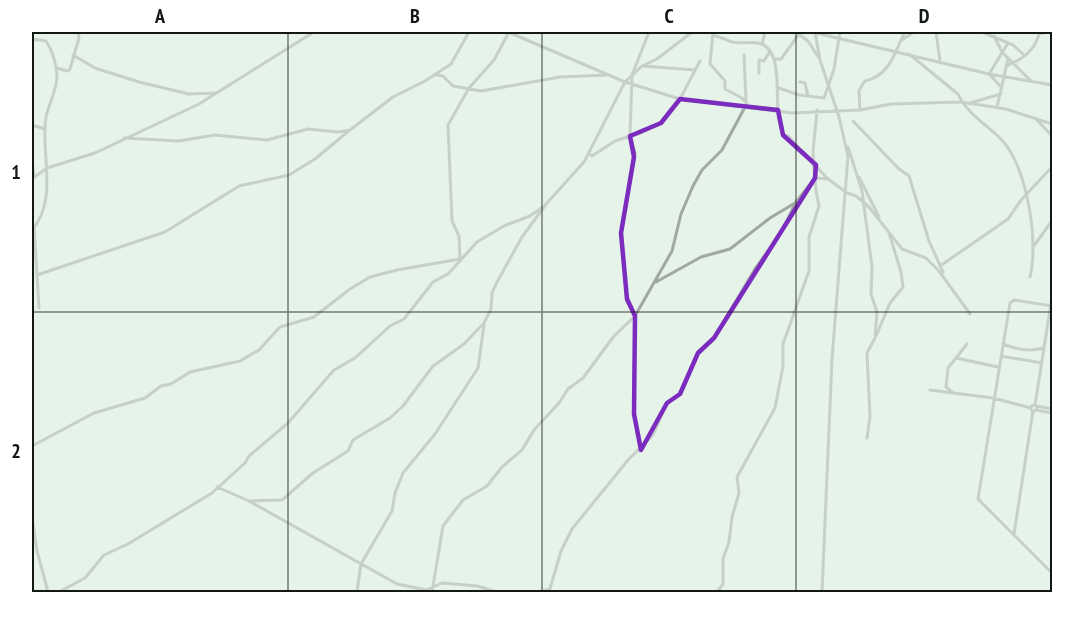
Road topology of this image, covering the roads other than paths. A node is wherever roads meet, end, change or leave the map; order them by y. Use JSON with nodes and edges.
{"nodes":[{"id":1,"x":78,"y":32,"type":"edge"},
{"id":2,"x":314,"y":32,"type":"edge"},
{"id":3,"x":469,"y":32,"type":"edge"},
{"id":4,"x":508,"y":32,"type":"edge"},
{"id":5,"x":649,"y":32,"type":"edge"},
{"id":6,"x":692,"y":32,"type":"edge"},
{"id":7,"x":721,"y":32,"type":"edge"},
{"id":8,"x":765,"y":32,"type":"edge"},
{"id":9,"x":814,"y":32,"type":"edge"},
{"id":10,"x":840,"y":32,"type":"edge"},
{"id":11,"x":905,"y":32,"type":"edge"},
{"id":12,"x":914,"y":32,"type":"edge"},
{"id":13,"x":936,"y":32,"type":"edge"},
{"id":14,"x":982,"y":32,"type":"edge"},
{"id":15,"x":1046,"y":32,"type":"edge"},
{"id":16,"x":797,"y":33,"type":"edge"},
{"id":17,"x":714,"y":34,"type":"edge"},
{"id":18,"x":721,"y":36,"type":"junction"},
{"id":19,"x":994,"y":36,"type":"junction"},
{"id":20,"x":839,"y":38,"type":"junction"},
{"id":21,"x":32,"y":39,"type":"edge"},
{"id":22,"x":900,"y":41,"type":"junction"},
{"id":23,"x":1008,"y":43,"type":"junction"},
{"id":24,"x":762,"y":44,"type":"junction"},
{"id":25,"x":770,"y":51,"type":"junction"},
{"id":26,"x":896,"y":51,"type":"junction"},
{"id":27,"x":1002,"y":52,"type":"junction"},
{"id":28,"x":909,"y":54,"type":"junction"},
{"id":29,"x":73,"y":55,"type":"junction"},
{"id":30,"x":744,"y":55,"type":"dead end"},
{"id":31,"x":1025,"y":56,"type":"junction"},
{"id":32,"x":1008,"y":58,"type":"junction"},
{"id":33,"x":775,"y":59,"type":"junction"},
{"id":34,"x":819,"y":60,"type":"junction"},
{"id":35,"x":700,"y":61,"type":"dead end"},
{"id":36,"x":940,"y":61,"type":"junction"},
{"id":37,"x":1012,"y":64,"type":"junction"},
{"id":38,"x":642,"y":66,"type":"junction"},
{"id":39,"x":1006,"y":66,"type":"junction"},
{"id":40,"x":56,"y":69,"type":"junction"},
{"id":41,"x":695,"y":70,"type":"junction"},
{"id":42,"x":759,"y":73,"type":"dead end"},
{"id":43,"x":989,"y":74,"type":"junction"},
{"id":44,"x":434,"y":75,"type":"junction"},
{"id":45,"x":609,"y":75,"type":"junction"},
{"id":46,"x":632,"y":75,"type":"junction"},
{"id":47,"x":1002,"y":77,"type":"junction"},
{"id":48,"x":828,"y":81,"type":"junction"},
{"id":49,"x":625,"y":82,"type":"junction"},
{"id":50,"x":800,"y":82,"type":"dead end"},
{"id":51,"x":1032,"y":82,"type":"junction"},
{"id":52,"x":1053,"y":83,"type":"edge"},
{"id":53,"x":632,"y":84,"type":"junction"},
{"id":54,"x":469,"y":88,"type":"junction"},
{"id":55,"x":779,"y":88,"type":"junction"},
{"id":56,"x":1002,"y":88,"type":"junction"},
{"id":57,"x":216,"y":93,"type":"junction"},
{"id":58,"x":1000,"y":94,"type":"junction"},
{"id":59,"x":808,"y":96,"type":"junction"},
{"id":60,"x":681,"y":99,"type":"junction"},
{"id":61,"x":961,"y":102,"type":"junction"},
{"id":62,"x":969,"y":103,"type":"junction"},
{"id":63,"x":746,"y":106,"type":"junction"},
{"id":64,"x":997,"y":106,"type":"junction"},
{"id":65,"x":777,"y":110,"type":"junction"},
{"id":66,"x":817,"y":110,"type":"junction"},
{"id":67,"x":860,"y":110,"type":"junction"},
{"id":68,"x":838,"y":111,"type":"junction"},
{"id":69,"x":1036,"y":119,"type":"junction"},
{"id":70,"x":853,"y":121,"type":"dead end"},
{"id":71,"x":1053,"y":124,"type":"edge"},
{"id":72,"x":32,"y":125,"type":"edge"},
{"id":73,"x":45,"y":129,"type":"junction"},
{"id":74,"x":350,"y":130,"type":"junction"},
{"id":75,"x":630,"y":136,"type":"junction"},
{"id":76,"x":1053,"y":136,"type":"edge"},
{"id":77,"x":124,"y":138,"type":"junction"},
{"id":78,"x":848,"y":146,"type":"junction"},
{"id":79,"x":589,"y":154,"type":"junction"},
{"id":80,"x":32,"y":159,"type":"edge"},
{"id":81,"x":816,"y":165,"type":"junction"},
{"id":82,"x":1053,"y":167,"type":"edge"},
{"id":83,"x":47,"y":168,"type":"junction"},
{"id":84,"x":856,"y":170,"type":"junction"},
{"id":85,"x":33,"y":177,"type":"edge"},
{"id":86,"x":815,"y":178,"type":"junction"},
{"id":87,"x":828,"y":178,"type":"junction"},
{"id":88,"x":847,"y":193,"type":"junction"},
{"id":89,"x":1027,"y":193,"type":"junction"},
{"id":90,"x":796,"y":202,"type":"junction"},
{"id":91,"x":547,"y":203,"type":"junction"},
{"id":92,"x":864,"y":203,"type":"junction"},
{"id":93,"x":1053,"y":221,"type":"edge"},
{"id":94,"x":884,"y":224,"type":"junction"},
{"id":95,"x":33,"y":228,"type":"edge"},
{"id":96,"x":1032,"y":249,"type":"junction"},
{"id":97,"x":460,"y":259,"type":"junction"},
{"id":98,"x":940,"y":266,"type":"junction"},
{"id":99,"x":939,"y":271,"type":"junction"},
{"id":100,"x":37,"y":275,"type":"junction"},
{"id":101,"x":1030,"y":277,"type":"dead end"},
{"id":102,"x":946,"y":278,"type":"junction"},
{"id":103,"x":655,"y":283,"type":"junction"},
{"id":104,"x":1053,"y":297,"type":"edge"},
{"id":105,"x":1052,"y":306,"type":"edge"},
{"id":106,"x":39,"y":308,"type":"dead end"},
{"id":107,"x":970,"y":314,"type":"dead end"},
{"id":108,"x":635,"y":316,"type":"junction"},
{"id":109,"x":484,"y":323,"type":"junction"},
{"id":110,"x":875,"y":338,"type":"junction"},
{"id":111,"x":967,"y":344,"type":"dead end"},
{"id":112,"x":1003,"y":344,"type":"junction"},
{"id":113,"x":1044,"y":348,"type":"junction"},
{"id":114,"x":1001,"y":356,"type":"junction"},
{"id":115,"x":956,"y":358,"type":"junction"},
{"id":116,"x":1042,"y":363,"type":"junction"},
{"id":117,"x":999,"y":367,"type":"junction"},
{"id":118,"x":930,"y":390,"type":"dead end"},
{"id":119,"x":954,"y":393,"type":"junction"},
{"id":120,"x":993,"y":398,"type":"junction"},
{"id":121,"x":1053,"y":404,"type":"edge"},
{"id":122,"x":1034,"y":408,"type":"junction"},
{"id":123,"x":1052,"y":410,"type":"edge"},
{"id":124,"x":867,"y":438,"type":"dead end"},
{"id":125,"x":32,"y":446,"type":"edge"},
{"id":126,"x":641,"y":450,"type":"junction"},
{"id":127,"x":217,"y":487,"type":"junction"},
{"id":128,"x":249,"y":501,"type":"junction"},
{"id":129,"x":32,"y":517,"type":"edge"},
{"id":130,"x":1014,"y":534,"type":"junction"},
{"id":131,"x":361,"y":564,"type":"junction"},
{"id":132,"x":1053,"y":573,"type":"edge"},
{"id":133,"x":434,"y":587,"type":"junction"},
{"id":134,"x":549,"y":591,"type":"edge"},
{"id":135,"x":48,"y":592,"type":"edge"},
{"id":136,"x":58,"y":592,"type":"edge"},
{"id":137,"x":357,"y":592,"type":"edge"},
{"id":138,"x":432,"y":592,"type":"edge"},
{"id":139,"x":496,"y":592,"type":"edge"},
{"id":140,"x":538,"y":592,"type":"edge"},
{"id":141,"x":717,"y":592,"type":"edge"},
{"id":142,"x":822,"y":592,"type":"edge"}],
"edges":[{"from":1,"to":29,"type":"street"},
{"from":2,"to":57,"type":"street"},
{"from":3,"to":44,"type":"street"},
{"from":4,"to":45,"type":"street"},
{"from":4,"to":54,"type":"street"},
{"from":5,"to":46,"type":"street"},
{"from":6,"to":38,"type":"street"},
{"from":7,"to":18,"type":"street"},
{"from":8,"to":24,"type":"street"},
{"from":9,"to":20,"type":"street"},
{"from":9,"to":34,"type":"street"},
{"from":10,"to":20,"type":"street"},
{"from":11,"to":22,"type":"street"},
{"from":12,"to":22,"type":"street"},
{"from":13,"to":36,"type":"street"},
{"from":14,"to":19,"type":"street"},
{"from":15,"to":31,"type":"street"},
{"from":16,"to":33,"type":"street"},
{"from":16,"to":34,"type":"street"},
{"from":17,"to":18,"type":"street"},
{"from":17,"to":63,"type":"street"},
{"from":18,"to":24,"type":"street"},
{"from":19,"to":23,"type":"street"},
{"from":19,"to":27,"type":"street"},
{"from":20,"to":26,"type":"street"},
{"from":20,"to":48,"type":"street"},
{"from":21,"to":40,"type":"street"},
{"from":22,"to":26,"type":"street"},
{"from":23,"to":27,"type":"street"},
{"from":23,"to":31,"type":"street"},
{"from":24,"to":25,"type":"street"},
{"from":25,"to":33,"type":"street"},
{"from":25,"to":42,"type":"street"},
{"from":26,"to":28,"type":"street"},
{"from":26,"to":67,"type":"street"},
{"from":27,"to":32,"type":"street"},
{"from":27,"to":43,"type":"street"},
{"from":28,"to":36,"type":"street"},
{"from":28,"to":61,"type":"street"},
{"from":29,"to":40,"type":"street"},
{"from":29,"to":57,"type":"street"},
{"from":30,"to":63,"type":"street"},
{"from":31,"to":37,"type":"street"},
{"from":32,"to":37,"type":"street"},
{"from":32,"to":39,"type":"street"},
{"from":33,"to":55,"type":"street"},
{"from":34,"to":48,"type":"street"},
{"from":35,"to":41,"type":"street"},
{"from":36,"to":43,"type":"street"},
{"from":37,"to":39,"type":"street"},
{"from":37,"to":51,"type":"street"},
{"from":38,"to":41,"type":"street"},
{"from":38,"to":46,"type":"street"},
{"from":39,"to":47,"type":"street"},
{"from":40,"to":73,"type":"street"},
{"from":41,"to":60,"type":"street"},
{"from":43,"to":47,"type":"street"},
{"from":43,"to":56,"type":"street"},
{"from":44,"to":54,"type":"street"},
{"from":44,"to":74,"type":"street"},
{"from":45,"to":49,"type":"street"},
{"from":45,"to":54,"type":"street"},
{"from":46,"to":49,"type":"street"},
{"from":46,"to":53,"type":"street"},
{"from":47,"to":51,"type":"street"},
{"from":47,"to":56,"type":"street"},
{"from":48,"to":59,"type":"street"},
{"from":48,"to":68,"type":"street"},
{"from":49,"to":53,"type":"street"},
{"from":49,"to":79,"type":"street"},
{"from":50,"to":59,"type":"street"},
{"from":51,"to":52,"type":"street"},
{"from":53,"to":60,"type":"street"},
{"from":53,"to":75,"type":"street"},
{"from":54,"to":97,"type":"street"},
{"from":55,"to":59,"type":"street"},
{"from":55,"to":65,"type":"street"},
{"from":56,"to":58,"type":"street"},
{"from":57,"to":77,"type":"street"},
{"from":58,"to":62,"type":"street"},
{"from":58,"to":64,"type":"street"},
{"from":60,"to":63,"type":"street"},
{"from":60,"to":75,"type":"street"},
{"from":61,"to":62,"type":"street"},
{"from":61,"to":67,"type":"street"},
{"from":61,"to":89,"type":"street"},
{"from":62,"to":64,"type":"street"},
{"from":63,"to":65,"type":"street"},
{"from":63,"to":103,"type":"street"},
{"from":64,"to":69,"type":"street"},
{"from":65,"to":66,"type":"street"},
{"from":65,"to":81,"type":"street"},
{"from":66,"to":68,"type":"street"},
{"from":66,"to":81,"type":"street"},
{"from":67,"to":68,"type":"street"},
{"from":68,"to":78,"type":"street"},
{"from":69,"to":71,"type":"street"},
{"from":69,"to":76,"type":"street"},
{"from":70,"to":98,"type":"street"},
{"from":72,"to":73,"type":"street"},
{"from":73,"to":83,"type":"street"},
{"from":74,"to":77,"type":"street"},
{"from":74,"to":100,"type":"street"},
{"from":75,"to":79,"type":"street"},
{"from":75,"to":108,"type":"street"},
{"from":77,"to":83,"type":"street"},
{"from":78,"to":84,"type":"street"},
{"from":78,"to":88,"type":"street"},
{"from":79,"to":91,"type":"street"},
{"from":80,"to":85,"type":"street"},
{"from":81,"to":86,"type":"street"},
{"from":81,"to":87,"type":"street"},
{"from":82,"to":89,"type":"street"},
{"from":83,"to":85,"type":"street"},
{"from":83,"to":95,"type":"street"},
{"from":84,"to":92,"type":"street"},
{"from":84,"to":94,"type":"street"},
{"from":86,"to":87,"type":"street"},
{"from":86,"to":90,"type":"street"},
{"from":86,"to":141,"type":"street"},
{"from":87,"to":88,"type":"street"},
{"from":88,"to":92,"type":"street"},
{"from":88,"to":142,"type":"street"},
{"from":89,"to":96,"type":"street"},
{"from":89,"to":98,"type":"street"},
{"from":90,"to":103,"type":"street"},
{"from":90,"to":126,"type":"street"},
{"from":91,"to":97,"type":"street"},
{"from":91,"to":109,"type":"street"},
{"from":92,"to":94,"type":"street"},
{"from":92,"to":110,"type":"street"},
{"from":93,"to":96,"type":"street"},
{"from":94,"to":99,"type":"street"},
{"from":94,"to":110,"type":"street"},
{"from":95,"to":100,"type":"street"},
{"from":96,"to":101,"type":"street"},
{"from":97,"to":125,"type":"street"},
{"from":97,"to":127,"type":"street"},
{"from":98,"to":99,"type":"street"},
{"from":98,"to":102,"type":"street"},
{"from":99,"to":102,"type":"street"},
{"from":100,"to":106,"type":"street"},
{"from":102,"to":107,"type":"street"},
{"from":103,"to":108,"type":"street"},
{"from":104,"to":105,"type":"street"},
{"from":105,"to":112,"type":"street"},
{"from":105,"to":113,"type":"street"},
{"from":108,"to":126,"type":"street"},
{"from":108,"to":133,"type":"street"},
{"from":109,"to":128,"type":"street"},
{"from":109,"to":131,"type":"street"},
{"from":110,"to":124,"type":"street"},
{"from":111,"to":115,"type":"street"},
{"from":112,"to":113,"type":"street"},
{"from":112,"to":114,"type":"street"},
{"from":113,"to":116,"type":"street"},
{"from":114,"to":116,"type":"street"},
{"from":114,"to":117,"type":"street"},
{"from":115,"to":117,"type":"street"},
{"from":115,"to":119,"type":"street"},
{"from":116,"to":122,"type":"street"},
{"from":117,"to":120,"type":"street"},
{"from":118,"to":119,"type":"street"},
{"from":119,"to":120,"type":"street"},
{"from":120,"to":122,"type":"street"},
{"from":120,"to":130,"type":"street"},
{"from":121,"to":123,"type":"street"},
{"from":122,"to":123,"type":"street"},
{"from":122,"to":130,"type":"street"},
{"from":126,"to":134,"type":"street"},
{"from":127,"to":128,"type":"street"},
{"from":127,"to":136,"type":"street"},
{"from":128,"to":131,"type":"street"},
{"from":129,"to":135,"type":"street"},
{"from":130,"to":132,"type":"street"},
{"from":131,"to":133,"type":"street"},
{"from":131,"to":137,"type":"street"},
{"from":133,"to":138,"type":"street"},
{"from":133,"to":139,"type":"street"},
{"from":134,"to":140,"type":"street"}]}
